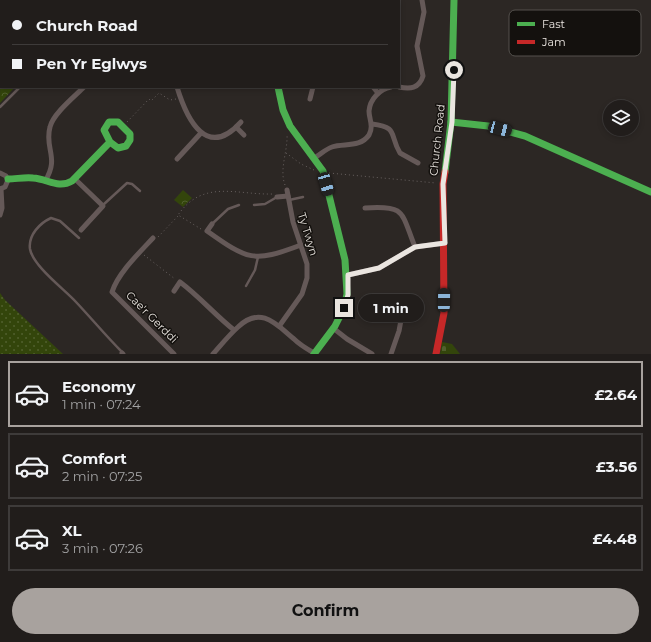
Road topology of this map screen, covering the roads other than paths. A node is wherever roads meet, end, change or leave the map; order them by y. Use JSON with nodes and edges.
{"nodes":[{"id":1,"x":422,"y":0,"type":"edge"},
{"id":2,"x":454,"y":0,"type":"edge"},
{"id":3,"x":400,"y":87,"type":"edge"},
{"id":4,"x":19,"y":88,"type":"edge"},
{"id":5,"x":83,"y":88,"type":"edge"},
{"id":6,"x":177,"y":88,"type":"edge"},
{"id":7,"x":278,"y":88,"type":"edge"},
{"id":8,"x":313,"y":88,"type":"edge"},
{"id":9,"x":374,"y":88,"type":"edge"},
{"id":10,"x":389,"y":88,"type":"edge"},
{"id":11,"x":378,"y":93,"type":"junction"},
{"id":12,"x":310,"y":99,"type":"dead end"},
{"id":13,"x":0,"y":108,"type":"edge"},
{"id":14,"x":241,"y":122,"type":"dead end"},
{"id":15,"x":452,"y":122,"type":"junction"},
{"id":16,"x":372,"y":124,"type":"junction"},
{"id":17,"x":236,"y":128,"type":"junction"},
{"id":18,"x":202,"y":133,"type":"junction"},
{"id":19,"x":244,"y":135,"type":"dead end"},
{"id":20,"x":110,"y":142,"type":"junction"},
{"id":21,"x":316,"y":157,"type":"junction"},
{"id":22,"x":177,"y":159,"type":"dead end"},
{"id":23,"x":418,"y":163,"type":"dead end"},
{"id":24,"x":0,"y":173,"type":"edge"},
{"id":25,"x":75,"y":179,"type":"junction"},
{"id":26,"x":8,"y":180,"type":"junction"},
{"id":27,"x":45,"y":181,"type":"junction"},
{"id":28,"x":0,"y":189,"type":"edge"},
{"id":29,"x":287,"y":190,"type":"road end"},
{"id":30,"x":140,"y":191,"type":"dead end"},
{"id":31,"x":651,"y":192,"type":"edge"},
{"id":32,"x":276,"y":196,"type":"joint"},
{"id":33,"x":303,"y":197,"type":"dead end"},
{"id":34,"x":288,"y":198,"type":"junction"},
{"id":35,"x":239,"y":205,"type":"dead end"},
{"id":36,"x":254,"y":205,"type":"dead end"},
{"id":37,"x":103,"y":206,"type":"junction"},
{"id":38,"x":365,"y":208,"type":"dead end"},
{"id":39,"x":0,"y":215,"type":"edge"},
{"id":40,"x":212,"y":224,"type":"joint"},
{"id":41,"x":81,"y":230,"type":"dead end"},
{"id":42,"x":79,"y":238,"type":"dead end"},
{"id":43,"x":153,"y":238,"type":"road end"},
{"id":44,"x":445,"y":243,"type":"junction"},
{"id":45,"x":300,"y":244,"type":"junction"},
{"id":46,"x":415,"y":247,"type":"junction"},
{"id":47,"x":258,"y":257,"type":"junction"},
{"id":48,"x":348,"y":275,"type":"junction"},
{"id":49,"x":246,"y":286,"type":"dead end"},
{"id":50,"x":174,"y":290,"type":"dead end"},
{"id":51,"x":403,"y":309,"type":"dead end"},
{"id":52,"x":280,"y":326,"type":"junction"},
{"id":53,"x":333,"y":328,"type":"junction"},
{"id":54,"x":234,"y":330,"type":"junction"},
{"id":55,"x":123,"y":353,"type":"edge"},
{"id":56,"x":174,"y":354,"type":"edge"},
{"id":57,"x":213,"y":354,"type":"edge"},
{"id":58,"x":314,"y":354,"type":"edge"},
{"id":59,"x":372,"y":354,"type":"edge"},
{"id":60,"x":391,"y":354,"type":"edge"},
{"id":61,"x":436,"y":354,"type":"edge"}],
"edges":[{"from":1,"to":3,"type":"street"},
{"from":2,"to":15,"type":"street","name":"Church Road"},
{"from":4,"to":13,"type":"lane"},
{"from":5,"to":27,"type":"street"},
{"from":6,"to":18,"type":"street"},
{"from":7,"to":21,"type":"street"},
{"from":8,"to":12,"type":"street"},
{"from":9,"to":11,"type":"street"},
{"from":10,"to":11,"type":"street"},
{"from":11,"to":16,"type":"street"},
{"from":14,"to":17,"type":"street"},
{"from":15,"to":31,"type":"street"},
{"from":15,"to":44,"type":"street","name":"Church Road"},
{"from":16,"to":21,"type":"street"},
{"from":16,"to":23,"type":"street"},
{"from":17,"to":18,"type":"street"},
{"from":17,"to":19,"type":"street"},
{"from":18,"to":22,"type":"street"},
{"from":20,"to":20,"type":"street"},
{"from":20,"to":25,"type":"street"},
{"from":21,"to":48,"type":"street"},
{"from":24,"to":26,"type":"street"},
{"from":25,"to":27,"type":"street"},
{"from":25,"to":37,"type":"street"},
{"from":26,"to":27,"type":"street"},
{"from":26,"to":28,"type":"street"},
{"from":28,"to":39,"type":"street"},
{"from":29,"to":34,"type":"street","name":"Ty Twyn"},
{"from":30,"to":37,"type":"lane"},
{"from":32,"to":34,"type":"street"},
{"from":32,"to":36,"type":"lane"},
{"from":33,"to":34,"type":"lane"},
{"from":34,"to":45,"type":"street","name":"Ty Twyn"},
{"from":35,"to":40,"type":"lane"},
{"from":37,"to":41,"type":"street"},
{"from":38,"to":46,"type":"street"},
{"from":40,"to":47,"type":"street"},
{"from":42,"to":55,"type":"lane"},
{"from":43,"to":56,"type":"street","name":"Cae'r Gerddi"},
{"from":44,"to":46,"type":"street"},
{"from":44,"to":61,"type":"street","name":"Church Road"},
{"from":45,"to":47,"type":"street"},
{"from":45,"to":52,"type":"street","name":"Ty Twyn"},
{"from":46,"to":48,"type":"street"},
{"from":47,"to":49,"type":"lane"},
{"from":48,"to":53,"type":"street"},
{"from":50,"to":54,"type":"street"},
{"from":51,"to":60,"type":"street"},
{"from":52,"to":54,"type":"street"},
{"from":52,"to":58,"type":"street"},
{"from":53,"to":58,"type":"street"},
{"from":53,"to":59,"type":"street"},
{"from":54,"to":57,"type":"street"}]}
